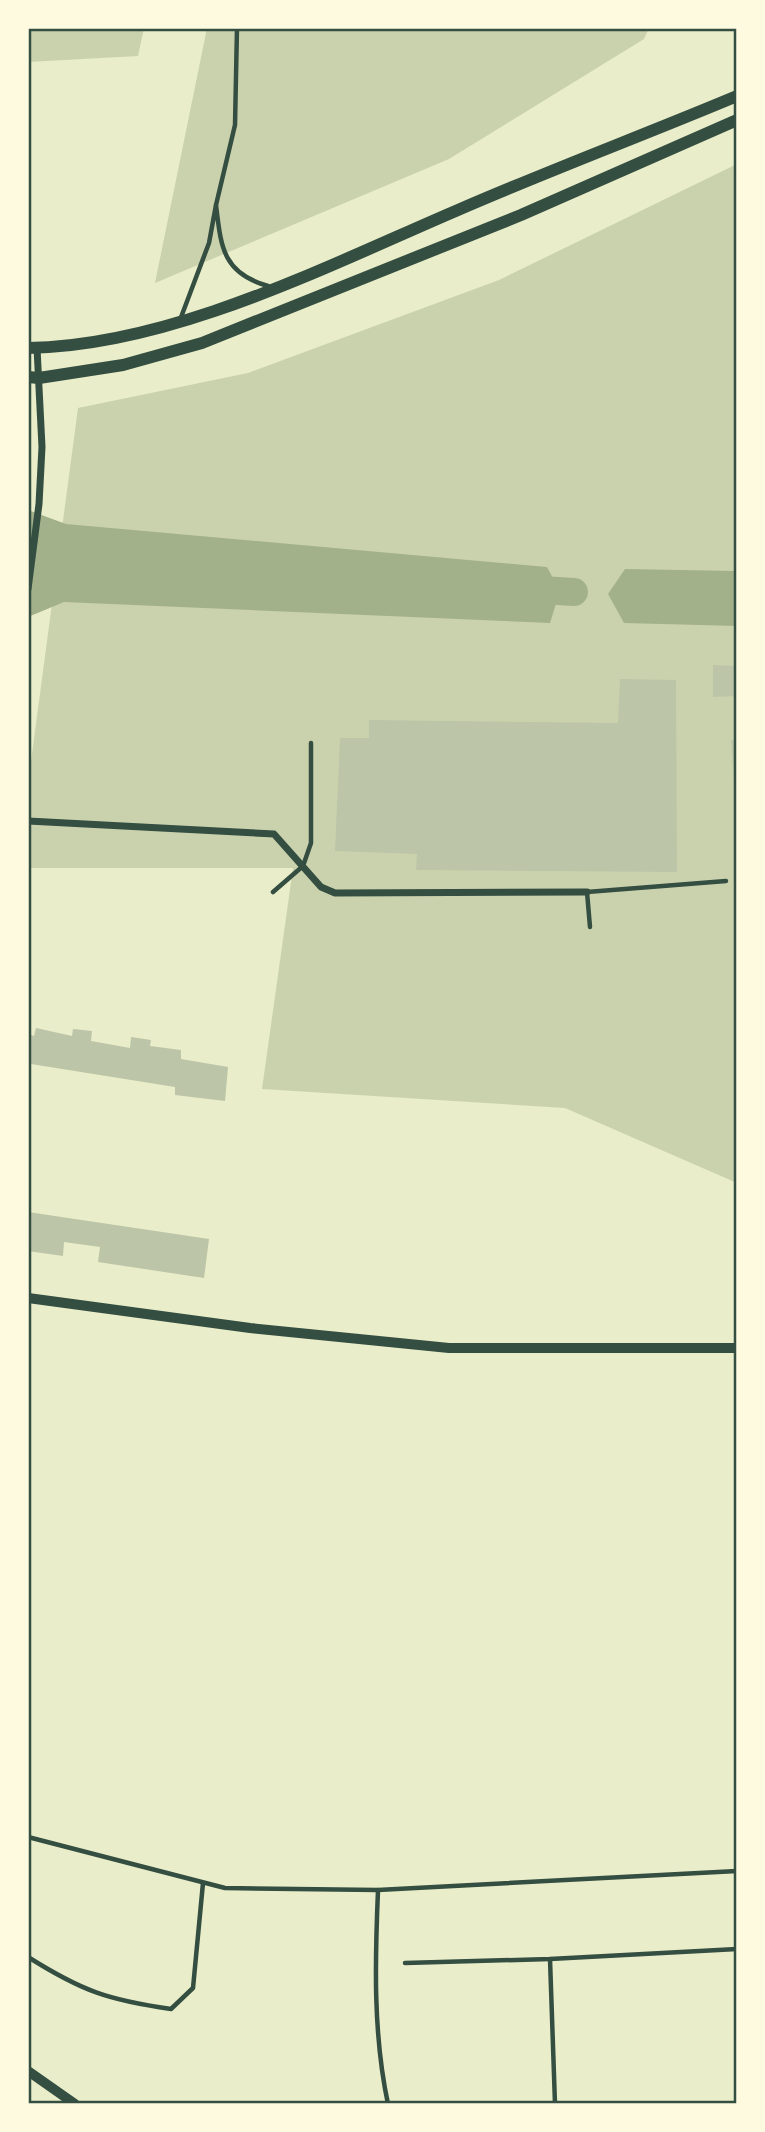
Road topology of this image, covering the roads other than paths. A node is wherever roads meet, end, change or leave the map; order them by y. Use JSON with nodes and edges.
{"nodes":[{"id":1,"x":237,"y":28,"type":"edge"},
{"id":2,"x":737,"y":96,"type":"edge"},
{"id":3,"x":737,"y":121,"type":"edge"},
{"id":4,"x":216,"y":205,"type":"junction"},
{"id":5,"x":273,"y":288,"type":"junction"},
{"id":6,"x":179,"y":322,"type":"junction"},
{"id":7,"x":33,"y":348,"type":"edge"},
{"id":8,"x":34,"y":378,"type":"edge"},
{"id":9,"x":28,"y":589,"type":"edge"},
{"id":10,"x":312,"y":743,"type":"dead end"},
{"id":11,"x":28,"y":821,"type":"edge"},
{"id":12,"x":303,"y":866,"type":"junction"},
{"id":13,"x":726,"y":881,"type":"dead end"},
{"id":14,"x":273,"y":892,"type":"dead end"},
{"id":15,"x":587,"y":892,"type":"junction"},
{"id":16,"x":590,"y":927,"type":"dead end"},
{"id":17,"x":28,"y":1298,"type":"edge"},
{"id":18,"x":737,"y":1348,"type":"edge"},
{"id":19,"x":28,"y":1837,"type":"edge"},
{"id":20,"x":737,"y":1871,"type":"edge"},
{"id":21,"x":203,"y":1883,"type":"junction"},
{"id":22,"x":378,"y":1890,"type":"junction"},
{"id":23,"x":737,"y":1949,"type":"edge"},
{"id":24,"x":28,"y":1956,"type":"edge"},
{"id":25,"x":550,"y":1959,"type":"junction"},
{"id":26,"x":405,"y":1963,"type":"dead end"},
{"id":27,"x":28,"y":2071,"type":"edge"},
{"id":28,"x":75,"y":2104,"type":"edge"},
{"id":29,"x":388,"y":2104,"type":"edge"},
{"id":30,"x":555,"y":2104,"type":"edge"}],
"edges":[{"from":1,"to":4,"type":"lane"},
{"from":2,"to":5,"type":"main road"},
{"from":3,"to":8,"type":"main road"},
{"from":4,"to":5,"type":"lane"},
{"from":4,"to":6,"type":"lane"},
{"from":5,"to":6,"type":"main road"},
{"from":6,"to":7,"type":"main road"},
{"from":7,"to":8,"type":"street"},
{"from":8,"to":9,"type":"street"},
{"from":10,"to":12,"type":"lane"},
{"from":11,"to":12,"type":"street"},
{"from":12,"to":14,"type":"lane"},
{"from":12,"to":15,"type":"street"},
{"from":13,"to":15,"type":"lane"},
{"from":15,"to":16,"type":"lane"},
{"from":17,"to":18,"type":"street"},
{"from":19,"to":21,"type":"lane"},
{"from":20,"to":22,"type":"lane"},
{"from":21,"to":22,"type":"lane"},
{"from":21,"to":24,"type":"lane"},
{"from":22,"to":29,"type":"lane"},
{"from":23,"to":25,"type":"lane"},
{"from":25,"to":26,"type":"lane"},
{"from":25,"to":30,"type":"lane"},
{"from":27,"to":28,"type":"street"}]}
